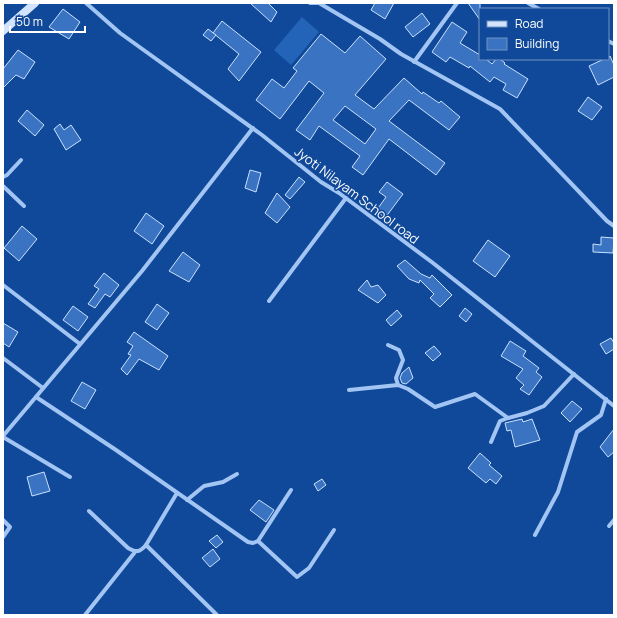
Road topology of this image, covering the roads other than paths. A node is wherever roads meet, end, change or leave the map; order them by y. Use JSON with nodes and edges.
{"nodes":[{"id":1,"x":35,"y":3,"type":"edge"},
{"id":2,"x":86,"y":3,"type":"edge"},
{"id":3,"x":310,"y":3,"type":"edge"},
{"id":4,"x":457,"y":3,"type":"edge"},
{"id":5,"x":528,"y":3,"type":"edge"},
{"id":6,"x":538,"y":8,"type":"edge"},
{"id":7,"x":3,"y":31,"type":"edge"},
{"id":8,"x":414,"y":62,"type":"junction"},
{"id":9,"x":253,"y":128,"type":"junction"},
{"id":10,"x":21,"y":160,"type":"dead end"},
{"id":11,"x":3,"y":177,"type":"edge"},
{"id":12,"x":3,"y":186,"type":"edge"},
{"id":13,"x":346,"y":198,"type":"junction"},
{"id":14,"x":24,"y":206,"type":"dead end"},
{"id":15,"x":614,"y":226,"type":"edge"},
{"id":16,"x":3,"y":285,"type":"edge"},
{"id":17,"x":269,"y":302,"type":"dead end"},
{"id":18,"x":80,"y":344,"type":"junction"},
{"id":19,"x":388,"y":345,"type":"dead end"},
{"id":20,"x":3,"y":358,"type":"edge"},
{"id":21,"x":574,"y":374,"type":"junction"},
{"id":22,"x":398,"y":385,"type":"junction"},
{"id":23,"x":43,"y":388,"type":"junction"},
{"id":24,"x":349,"y":390,"type":"dead end"},
{"id":25,"x":36,"y":397,"type":"junction"},
{"id":26,"x":606,"y":400,"type":"junction"},
{"id":27,"x":614,"y":406,"type":"edge"},
{"id":28,"x":508,"y":418,"type":"junction"},
{"id":29,"x":3,"y":437,"type":"edge"},
{"id":30,"x":491,"y":442,"type":"dead end"},
{"id":31,"x":237,"y":474,"type":"dead end"},
{"id":32,"x":70,"y":478,"type":"dead end"},
{"id":33,"x":292,"y":490,"type":"dead end"},
{"id":34,"x":177,"y":493,"type":"junction"},
{"id":35,"x":187,"y":500,"type":"junction"},
{"id":36,"x":89,"y":512,"type":"dead end"},
{"id":37,"x":3,"y":520,"type":"edge"},
{"id":38,"x":614,"y":520,"type":"edge"},
{"id":39,"x":609,"y":526,"type":"dead end"},
{"id":40,"x":334,"y":530,"type":"dead end"},
{"id":41,"x":535,"y":535,"type":"dead end"},
{"id":42,"x":3,"y":537,"type":"edge"},
{"id":43,"x":258,"y":541,"type":"junction"},
{"id":44,"x":146,"y":545,"type":"junction"},
{"id":45,"x":135,"y":552,"type":"junction"},
{"id":46,"x":84,"y":615,"type":"edge"},
{"id":47,"x":217,"y":615,"type":"edge"}],
"edges":[{"from":1,"to":7,"type":"main road"},
{"from":2,"to":9,"type":"street","name":"Jyoti Nilayam School road"},
{"from":3,"to":8,"type":"street"},
{"from":4,"to":8,"type":"street"},
{"from":5,"to":6,"type":"street"},
{"from":8,"to":15,"type":"street"},
{"from":9,"to":13,"type":"street","name":"Jyoti Nilayam School road"},
{"from":9,"to":18,"type":"street"},
{"from":10,"to":11,"type":"street"},
{"from":12,"to":14,"type":"street"},
{"from":13,"to":17,"type":"street"},
{"from":13,"to":21,"type":"street","name":"Jyoti Nilayam School road"},
{"from":16,"to":18,"type":"street"},
{"from":18,"to":23,"type":"street"},
{"from":19,"to":22,"type":"street"},
{"from":20,"to":23,"type":"street"},
{"from":21,"to":26,"type":"street","name":"Jyoti Nilayam School road"},
{"from":21,"to":28,"type":"street"},
{"from":22,"to":24,"type":"street"},
{"from":22,"to":28,"type":"street"},
{"from":23,"to":25,"type":"street"},
{"from":25,"to":29,"type":"street"},
{"from":25,"to":34,"type":"street"},
{"from":26,"to":27,"type":"street","name":"Jyoti Nilayam School road"},
{"from":26,"to":41,"type":"street"},
{"from":28,"to":30,"type":"street"},
{"from":29,"to":32,"type":"street"},
{"from":31,"to":35,"type":"street"},
{"from":33,"to":43,"type":"street"},
{"from":34,"to":35,"type":"street"},
{"from":34,"to":44,"type":"street"},
{"from":35,"to":43,"type":"street"},
{"from":36,"to":45,"type":"street"},
{"from":37,"to":42,"type":"street"},
{"from":38,"to":39,"type":"street"},
{"from":40,"to":43,"type":"street"},
{"from":44,"to":45,"type":"street"},
{"from":44,"to":47,"type":"street"},
{"from":45,"to":46,"type":"street"}]}
